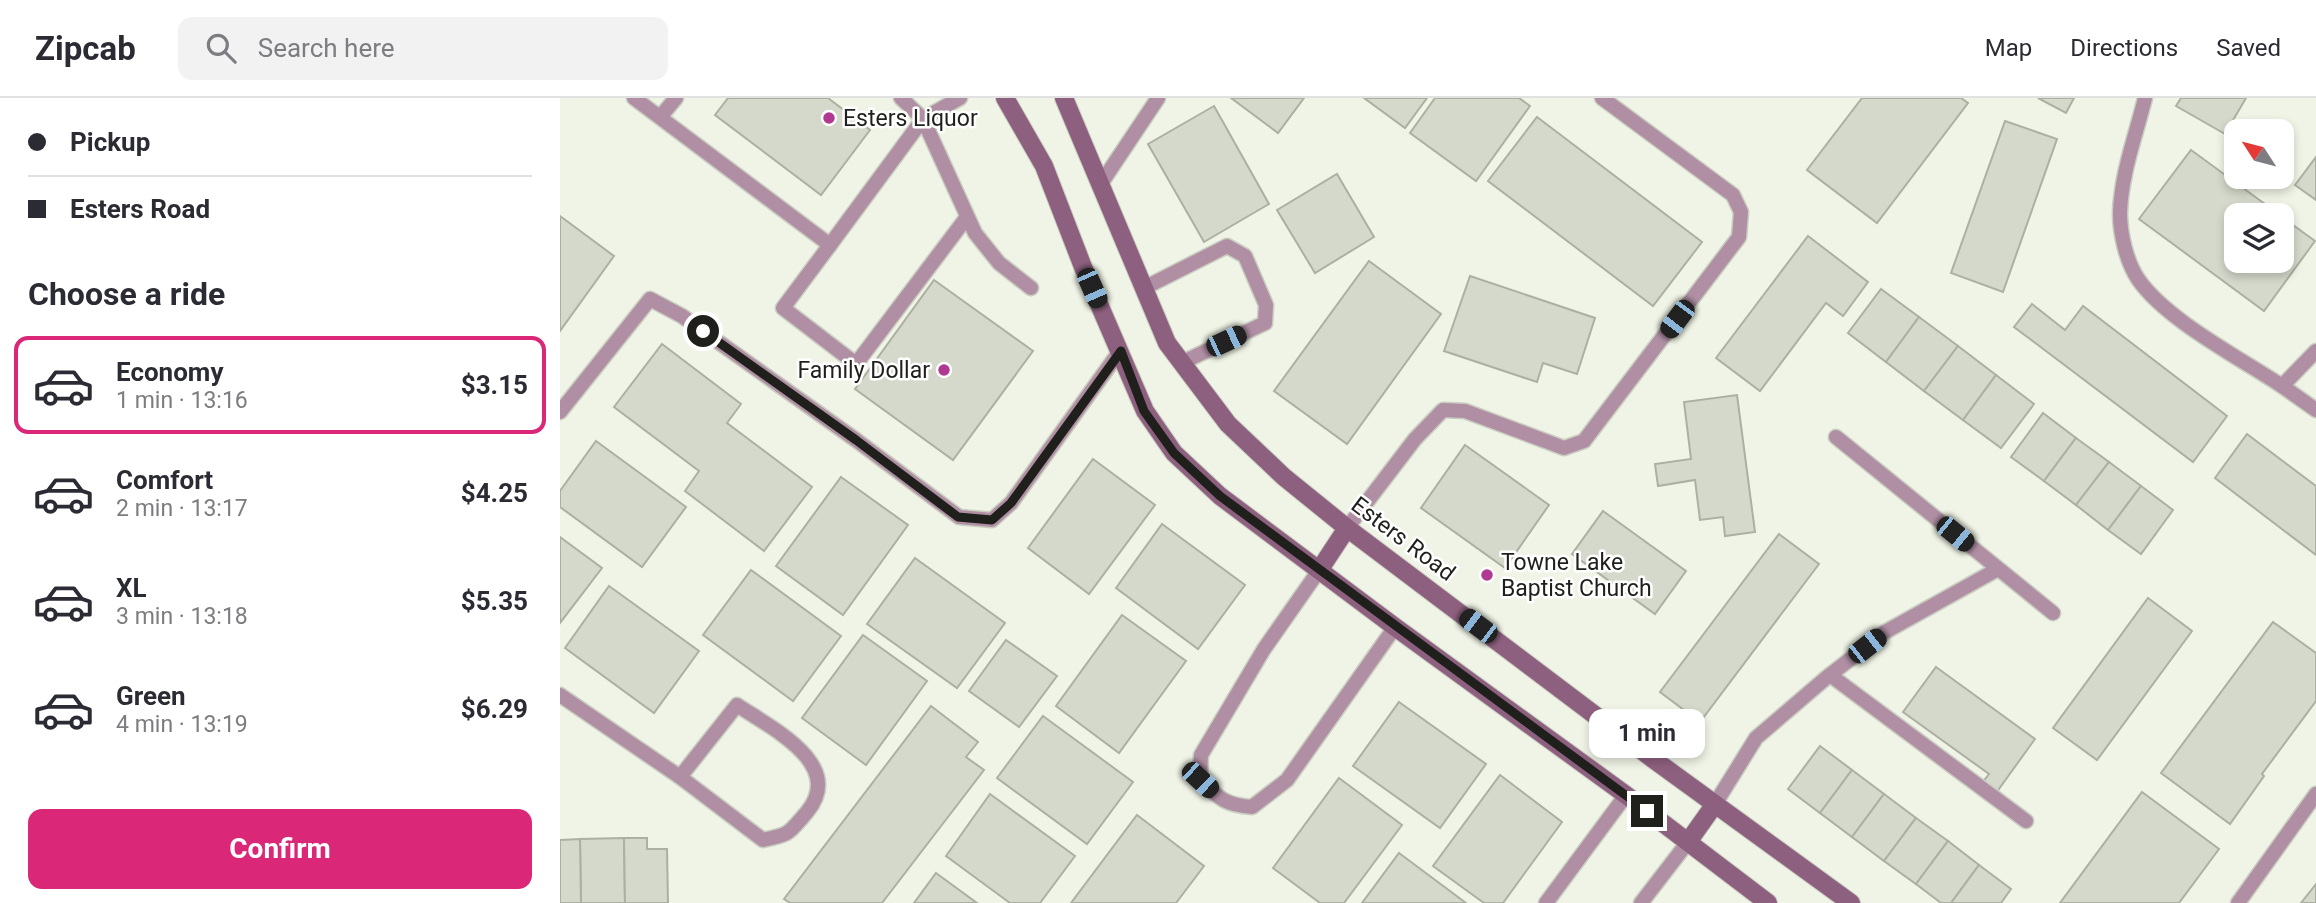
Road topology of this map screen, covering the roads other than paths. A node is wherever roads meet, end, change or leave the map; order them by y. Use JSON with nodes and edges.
{"nodes":[{"id":1,"x":634,"y":98,"type":"edge"},
{"id":2,"x":676,"y":98,"type":"edge"},
{"id":3,"x":901,"y":98,"type":"edge"},
{"id":4,"x":960,"y":98,"type":"edge"},
{"id":5,"x":1005,"y":98,"type":"edge"},
{"id":6,"x":1065,"y":98,"type":"edge"},
{"id":7,"x":1158,"y":98,"type":"edge"},
{"id":8,"x":1602,"y":98,"type":"edge"},
{"id":9,"x":2145,"y":98,"type":"edge"},
{"id":10,"x":661,"y":116,"type":"junction"},
{"id":11,"x":923,"y":119,"type":"junction"},
{"id":12,"x":1100,"y":185,"type":"junction"},
{"id":13,"x":967,"y":217,"type":"junction"},
{"id":14,"x":830,"y":245,"type":"junction"},
{"id":15,"x":1031,"y":288,"type":"dead end"},
{"id":16,"x":1144,"y":288,"type":"junction"},
{"id":17,"x":1121,"y":351,"type":"junction"},
{"id":18,"x":2316,"y":351,"type":"edge"},
{"id":19,"x":1181,"y":363,"type":"junction"},
{"id":20,"x":2283,"y":386,"type":"junction"},
{"id":21,"x":2316,"y":410,"type":"edge"},
{"id":22,"x":560,"y":411,"type":"edge"},
{"id":23,"x":1836,"y":437,"type":"dead end"},
{"id":24,"x":1347,"y":528,"type":"junction"},
{"id":25,"x":1320,"y":569,"type":"junction"},
{"id":26,"x":1998,"y":569,"type":"junction"},
{"id":27,"x":2053,"y":613,"type":"dead end"},
{"id":28,"x":1395,"y":627,"type":"junction"},
{"id":29,"x":1830,"y":675,"type":"junction"},
{"id":30,"x":560,"y":695,"type":"edge"},
{"id":31,"x":680,"y":778,"type":"junction"},
{"id":32,"x":2316,"y":794,"type":"edge"},
{"id":33,"x":1626,"y":795,"type":"junction"},
{"id":34,"x":1715,"y":804,"type":"junction"},
{"id":35,"x":2026,"y":821,"type":"dead end"},
{"id":36,"x":1688,"y":842,"type":"junction"},
{"id":37,"x":1546,"y":903,"type":"edge"},
{"id":38,"x":1641,"y":903,"type":"edge"},
{"id":39,"x":1768,"y":903,"type":"edge"},
{"id":40,"x":1851,"y":903,"type":"edge"},
{"id":41,"x":2238,"y":903,"type":"edge"}],
"edges":[{"from":1,"to":10,"type":"lane"},
{"from":2,"to":10,"type":"lane"},
{"from":3,"to":11,"type":"lane"},
{"from":4,"to":11,"type":"lane"},
{"from":5,"to":17,"type":"main road"},
{"from":6,"to":12,"type":"main road","name":"Esters Road"},
{"from":7,"to":12,"type":"lane"},
{"from":8,"to":24,"type":"lane"},
{"from":9,"to":20,"type":"lane"},
{"from":10,"to":14,"type":"lane"},
{"from":11,"to":13,"type":"lane"},
{"from":11,"to":14,"type":"lane"},
{"from":12,"to":16,"type":"main road","name":"Esters Road"},
{"from":13,"to":14,"type":"lane"},
{"from":13,"to":15,"type":"lane"},
{"from":16,"to":19,"type":"main road","name":"Esters Road"},
{"from":16,"to":19,"type":"lane"},
{"from":17,"to":22,"type":"lane"},
{"from":17,"to":25,"type":"main road"},
{"from":18,"to":20,"type":"lane"},
{"from":19,"to":24,"type":"main road","name":"Esters Road"},
{"from":20,"to":21,"type":"lane"},
{"from":23,"to":26,"type":"lane"},
{"from":24,"to":25,"type":"main road"},
{"from":24,"to":34,"type":"main road","name":"Esters Road"},
{"from":25,"to":28,"type":"main road"},
{"from":25,"to":28,"type":"lane"},
{"from":26,"to":27,"type":"lane"},
{"from":26,"to":29,"type":"lane"},
{"from":28,"to":33,"type":"main road"},
{"from":29,"to":34,"type":"lane"},
{"from":29,"to":35,"type":"lane"},
{"from":30,"to":31,"type":"lane"},
{"from":31,"to":31,"type":"lane"},
{"from":32,"to":41,"type":"lane"},
{"from":33,"to":36,"type":"main road"},
{"from":33,"to":37,"type":"lane"},
{"from":34,"to":36,"type":"main road"},
{"from":34,"to":40,"type":"main road","name":"Esters Road"},
{"from":36,"to":38,"type":"lane"},
{"from":36,"to":39,"type":"main road"}]}
